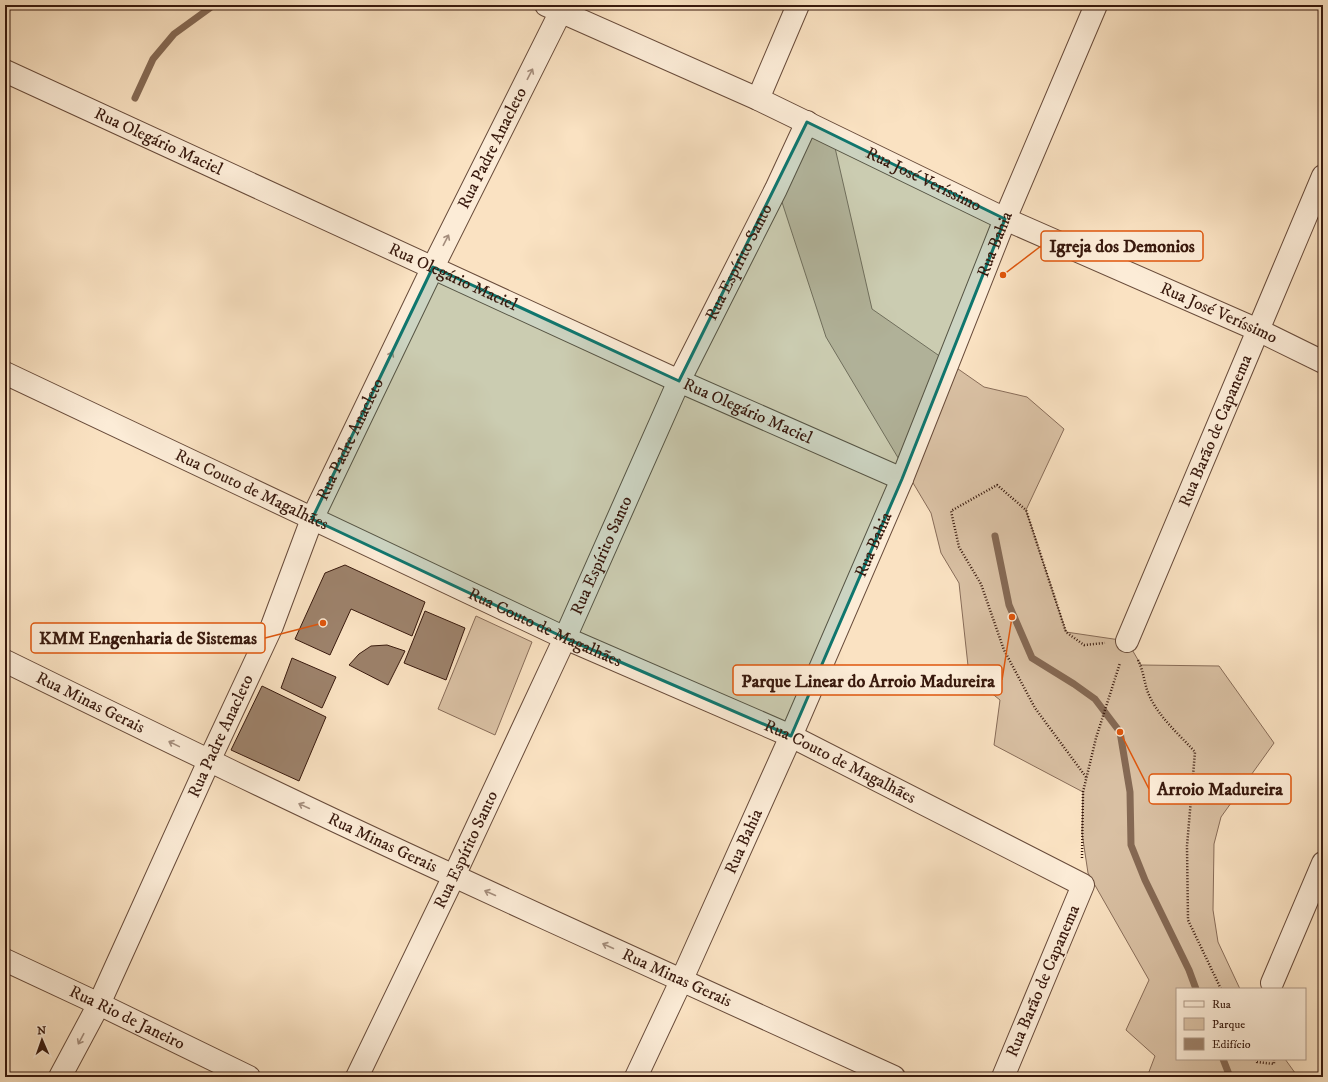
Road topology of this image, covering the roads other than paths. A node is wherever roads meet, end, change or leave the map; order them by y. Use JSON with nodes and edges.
{"nodes":[{"id":1,"x":798,"y":5,"type":"edge"},
{"id":2,"x":1096,"y":5,"type":"edge"},
{"id":3,"x":557,"y":7,"type":"edge"},
{"id":4,"x":5,"y":71,"type":"edge"},
{"id":5,"x":758,"y":99,"type":"junction"},
{"id":6,"x":807,"y":122,"type":"junction"},
{"id":7,"x":1323,"y":176,"type":"edge"},
{"id":8,"x":1006,"y":219,"type":"junction"},
{"id":9,"x":433,"y":267,"type":"junction"},
{"id":10,"x":1258,"y":330,"type":"junction"},
{"id":11,"x":1323,"y":362,"type":"edge"},
{"id":12,"x":5,"y":373,"type":"edge"},
{"id":13,"x":679,"y":380,"type":"junction"},
{"id":14,"x":902,"y":478,"type":"junction"},
{"id":15,"x":312,"y":519,"type":"junction"},
{"id":16,"x":565,"y":638,"type":"junction"},
{"id":17,"x":1128,"y":641,"type":"road end"},
{"id":18,"x":5,"y":661,"type":"edge"},
{"id":19,"x":791,"y":736,"type":"junction"},
{"id":20,"x":208,"y":761,"type":"junction"},
{"id":21,"x":1323,"y":863,"type":"edge"},
{"id":22,"x":454,"y":876,"type":"junction"},
{"id":23,"x":1083,"y":885,"type":"joint"},
{"id":24,"x":5,"y":960,"type":"edge"},
{"id":25,"x":682,"y":980,"type":"junction"},
{"id":26,"x":1272,"y":983,"type":"dead end"},
{"id":27,"x":99,"y":1004,"type":"junction"},
{"id":28,"x":60,"y":1077,"type":"edge"},
{"id":29,"x":249,"y":1077,"type":"edge"},
{"id":30,"x":357,"y":1077,"type":"edge"},
{"id":31,"x":636,"y":1077,"type":"edge"},
{"id":32,"x":894,"y":1077,"type":"edge"},
{"id":33,"x":1003,"y":1077,"type":"edge"}],
"edges":[{"from":1,"to":5,"type":"street"},
{"from":2,"to":8,"type":"street","name":"Rua Bahia"},
{"from":3,"to":5,"type":"street","name":"Rua José Veríssimo"},
{"from":9,"to":3,"type":"street","name":"Rua Padre Anacleto","one_way":true},
{"from":4,"to":9,"type":"street","name":"Rua Olegário Maciel"},
{"from":5,"to":6,"type":"street","name":"Rua José Veríssimo"},
{"from":6,"to":8,"type":"street","name":"Rua José Veríssimo"},
{"from":6,"to":13,"type":"street","name":"Rua Espírito Santo"},
{"from":7,"to":10,"type":"street","name":"Rua Barão de Capanema"},
{"from":8,"to":10,"type":"street","name":"Rua José Veríssimo"},
{"from":8,"to":14,"type":"street","name":"Rua Bahia"},
{"from":9,"to":13,"type":"street","name":"Rua Olegário Maciel"},
{"from":15,"to":9,"type":"street","name":"Rua Padre Anacleto","one_way":true},
{"from":10,"to":11,"type":"street","name":"Rua José Veríssimo"},
{"from":10,"to":17,"type":"street","name":"Rua Barão de Capanema"},
{"from":12,"to":15,"type":"street","name":"Rua Couto de Magalhães"},
{"from":13,"to":14,"type":"street","name":"Rua Olegário Maciel"},
{"from":13,"to":16,"type":"street","name":"Rua Espírito Santo"},
{"from":14,"to":19,"type":"street","name":"Rua Bahia"},
{"from":15,"to":16,"type":"street","name":"Rua Couto de Magalhães"},
{"from":15,"to":20,"type":"street","name":"Rua Padre Anacleto"},
{"from":16,"to":19,"type":"street","name":"Rua Couto de Magalhães"},
{"from":16,"to":22,"type":"street","name":"Rua Espírito Santo"},
{"from":20,"to":18,"type":"street","name":"Rua Minas Gerais","one_way":true},
{"from":19,"to":23,"type":"street","name":"Rua Couto de Magalhães"},
{"from":19,"to":25,"type":"street","name":"Rua Bahia"},
{"from":22,"to":20,"type":"street","name":"Rua Minas Gerais","one_way":true},
{"from":20,"to":27,"type":"street","name":"Rua Padre Anacleto"},
{"from":21,"to":26,"type":"street"},
{"from":25,"to":22,"type":"street","name":"Rua Minas Gerais","one_way":true},
{"from":22,"to":30,"type":"street","name":"Rua Espírito Santo"},
{"from":23,"to":33,"type":"street","name":"Rua Barão de Capanema"},
{"from":24,"to":27,"type":"street","name":"Rua Rio de Janeiro"},
{"from":25,"to":31,"type":"street","name":"Rua Bahia"},
{"from":25,"to":32,"type":"street","name":"Rua Minas Gerais"},
{"from":27,"to":28,"type":"street","name":"Rua Padre Anacleto","one_way":true},
{"from":27,"to":29,"type":"street","name":"Rua Rio de Janeiro"}]}
